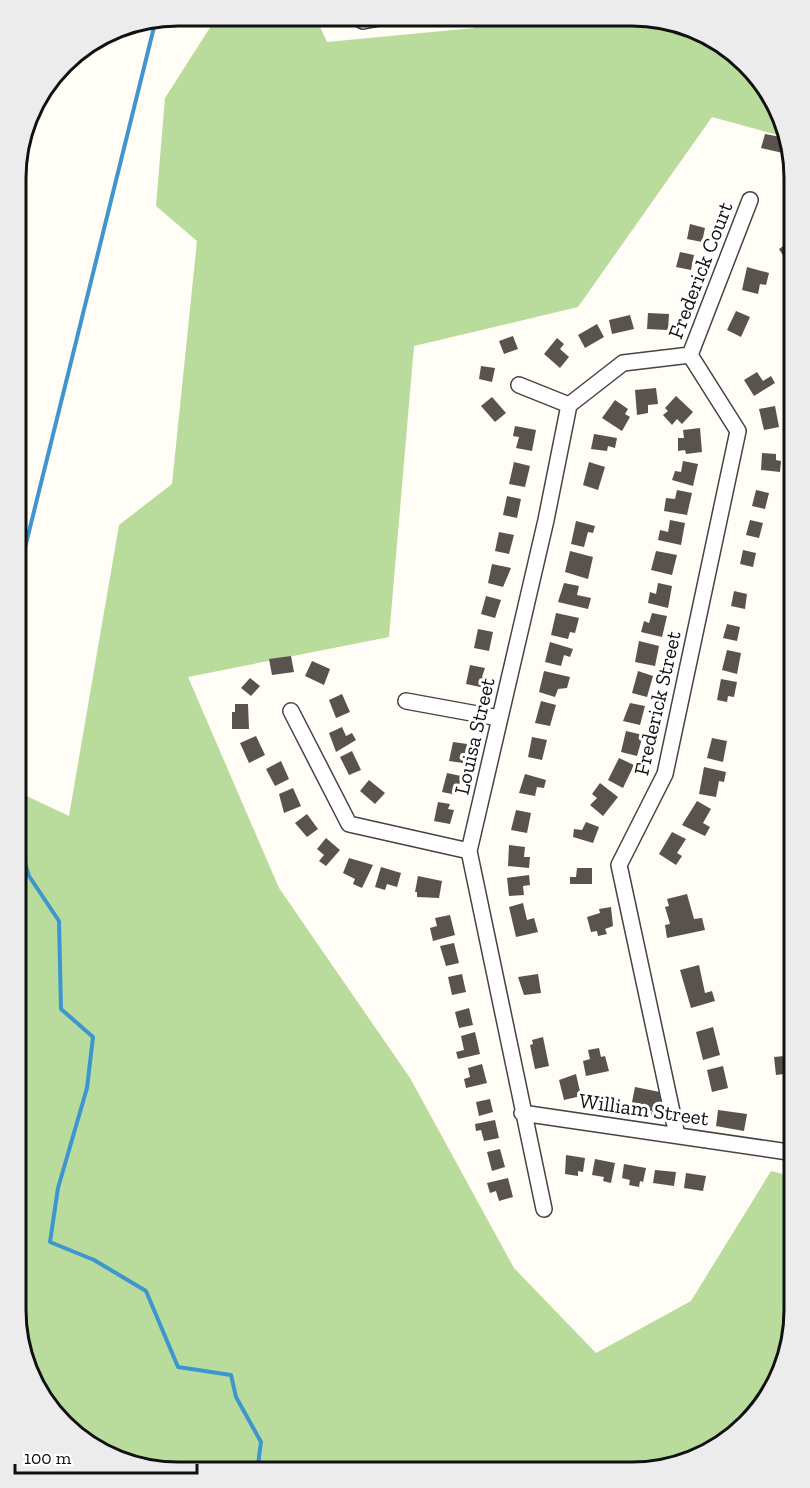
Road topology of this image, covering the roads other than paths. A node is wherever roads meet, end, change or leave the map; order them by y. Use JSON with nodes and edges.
{"nodes":[{"id":1,"x":750,"y":200,"type":"dead end"},
{"id":2,"x":690,"y":355,"type":"junction"},
{"id":3,"x":519,"y":385,"type":"dead end"},
{"id":4,"x":569,"y":405,"type":"junction"},
{"id":5,"x":406,"y":701,"type":"dead end"},
{"id":6,"x":291,"y":711,"type":"dead end"},
{"id":7,"x":499,"y":718,"type":"junction"},
{"id":8,"x":469,"y":851,"type":"junction"},
{"id":9,"x":522,"y":1113,"type":"junction"},
{"id":10,"x":677,"y":1135,"type":"junction"},
{"id":11,"x":784,"y":1151,"type":"edge"},
{"id":12,"x":544,"y":1209,"type":"dead end"}],
"edges":[{"from":1,"to":2,"type":"street","name":"Frederick Court"},
{"from":2,"to":4,"type":"street"},
{"from":2,"to":10,"type":"street","name":"Frederick Street"},
{"from":3,"to":4,"type":"street"},
{"from":4,"to":7,"type":"street","name":"Louisa Street"},
{"from":5,"to":7,"type":"street"},
{"from":6,"to":8,"type":"street"},
{"from":7,"to":8,"type":"street","name":"Louisa Street"},
{"from":8,"to":9,"type":"street","name":"Louisa Street"},
{"from":9,"to":10,"type":"street","name":"William Street"},
{"from":9,"to":12,"type":"street","name":"Louisa Street"},
{"from":10,"to":11,"type":"street","name":"William Street"}]}
